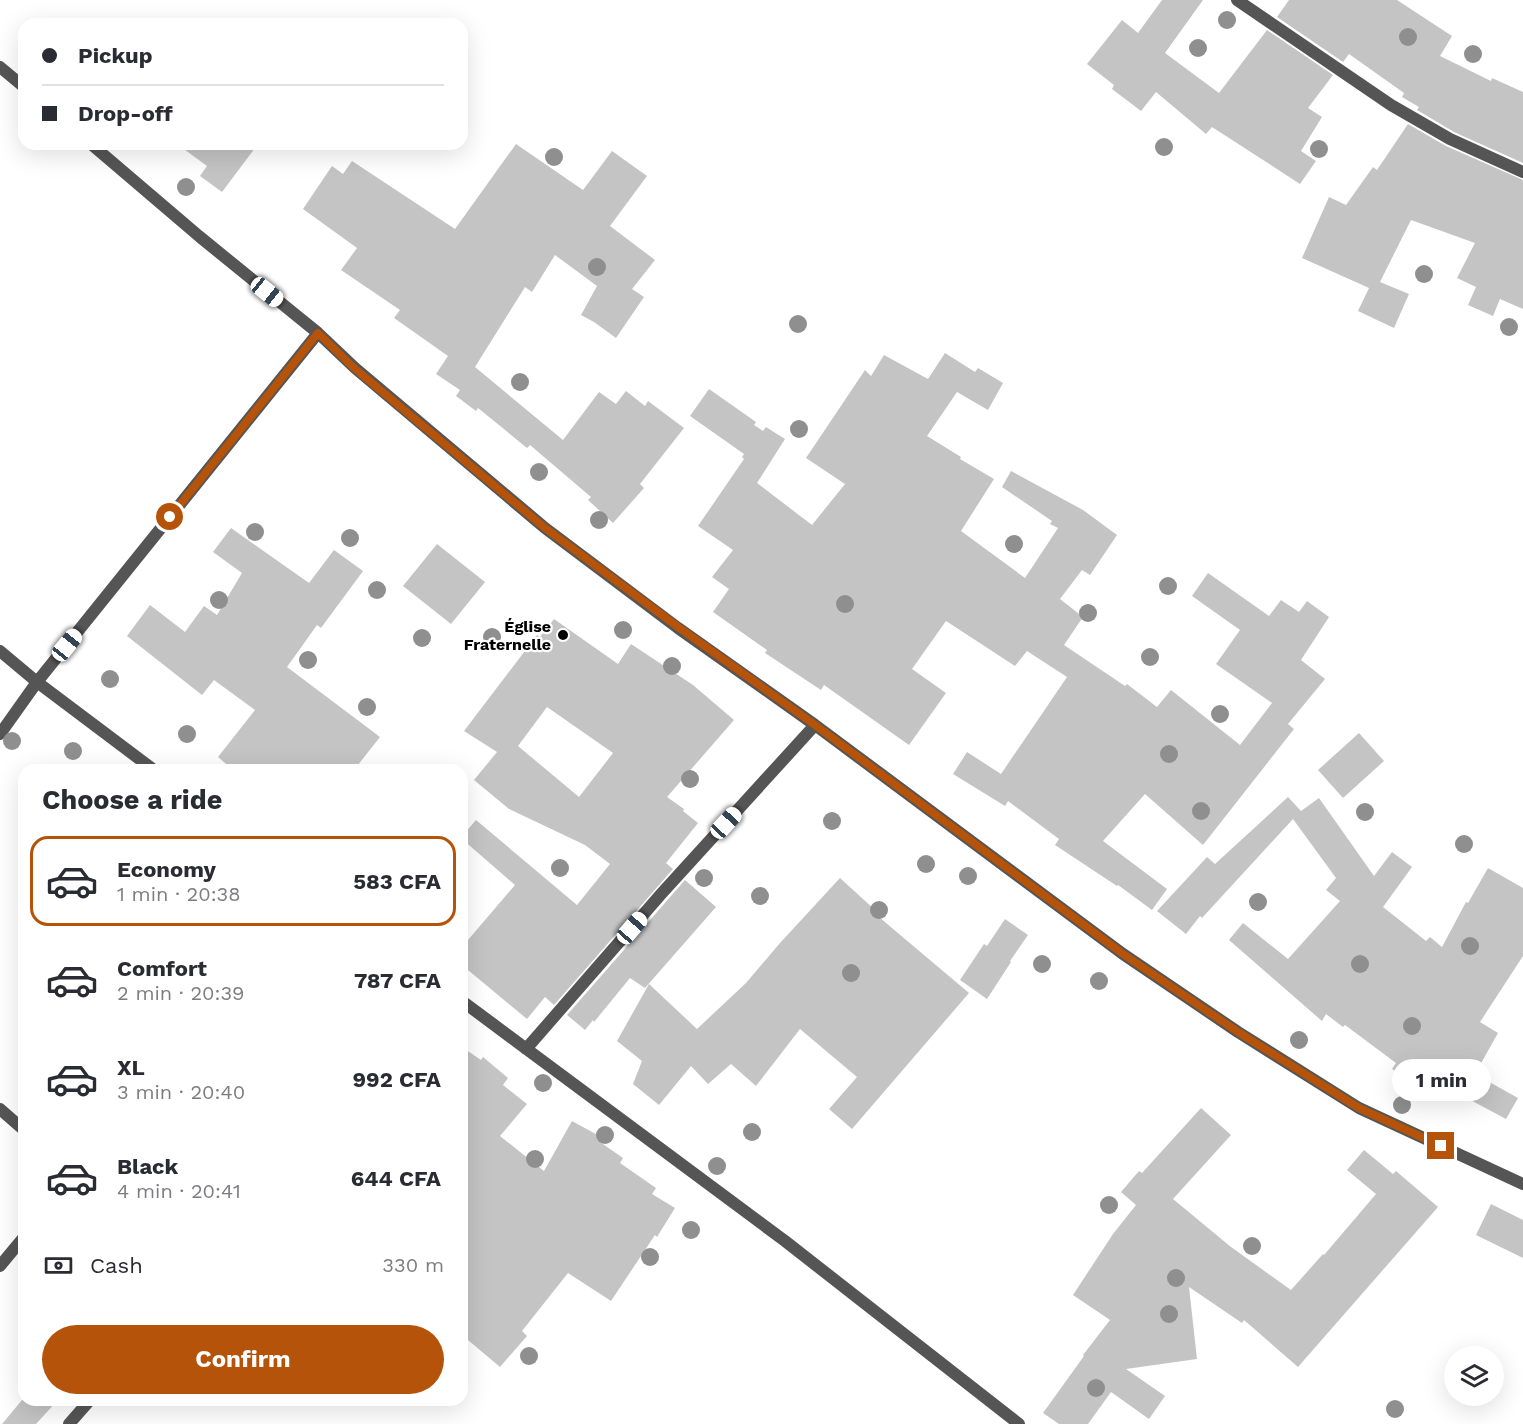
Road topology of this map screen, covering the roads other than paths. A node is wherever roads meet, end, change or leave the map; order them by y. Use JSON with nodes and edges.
{"nodes":[{"id":1,"x":1237,"y":0,"type":"edge"},
{"id":2,"x":0,"y":67,"type":"edge"},
{"id":3,"x":18,"y":82,"type":"edge"},
{"id":4,"x":98,"y":150,"type":"edge"},
{"id":5,"x":1523,"y":172,"type":"edge"},
{"id":6,"x":318,"y":333,"type":"junction"},
{"id":7,"x":0,"y":651,"type":"edge"},
{"id":8,"x":38,"y":682,"type":"junction"},
{"id":9,"x":815,"y":725,"type":"junction"},
{"id":10,"x":0,"y":734,"type":"edge"},
{"id":11,"x":146,"y":764,"type":"edge"},
{"id":12,"x":468,"y":1005,"type":"edge"},
{"id":13,"x":526,"y":1048,"type":"junction"},
{"id":14,"x":0,"y":1109,"type":"edge"},
{"id":15,"x":18,"y":1125,"type":"edge"},
{"id":16,"x":1523,"y":1184,"type":"edge"},
{"id":17,"x":18,"y":1244,"type":"edge"},
{"id":18,"x":0,"y":1266,"type":"edge"},
{"id":19,"x":85,"y":1406,"type":"edge"},
{"id":20,"x":69,"y":1424,"type":"edge"},
{"id":21,"x":1019,"y":1424,"type":"edge"}],
"edges":[{"from":1,"to":5,"type":"street"},
{"from":2,"to":3,"type":"street"},
{"from":4,"to":6,"type":"street"},
{"from":6,"to":8,"type":"street"},
{"from":6,"to":9,"type":"street"},
{"from":7,"to":8,"type":"street"},
{"from":8,"to":10,"type":"street"},
{"from":8,"to":11,"type":"street"},
{"from":9,"to":13,"type":"street"},
{"from":9,"to":16,"type":"street"},
{"from":12,"to":13,"type":"street"},
{"from":13,"to":21,"type":"street"},
{"from":14,"to":15,"type":"street"},
{"from":17,"to":18,"type":"street"},
{"from":19,"to":20,"type":"street"}]}
